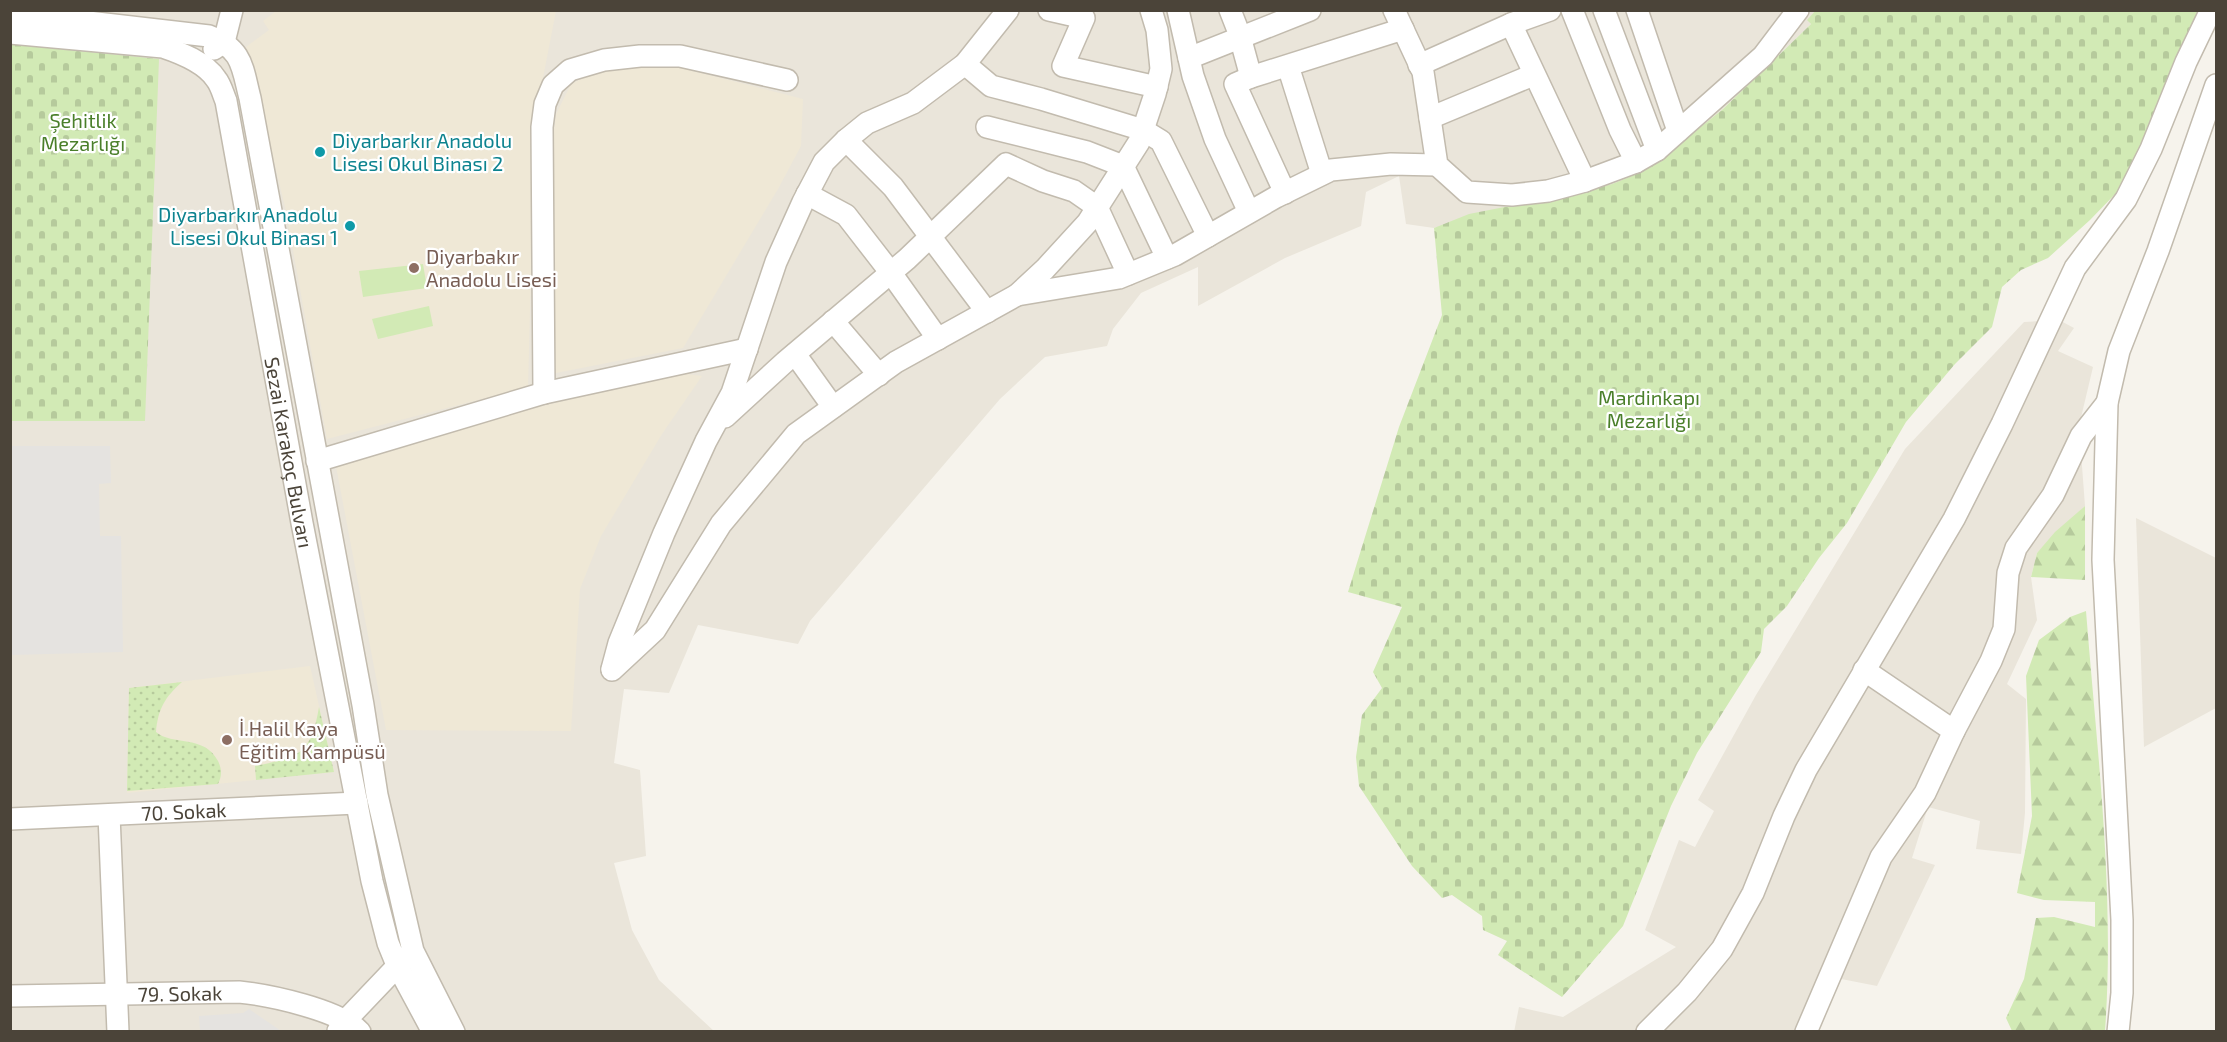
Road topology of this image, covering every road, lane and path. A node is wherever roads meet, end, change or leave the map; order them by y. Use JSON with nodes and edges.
{"nodes":[{"id":1,"x":232,"y":10,"type":"edge"},
{"id":2,"x":1008,"y":10,"type":"edge"},
{"id":3,"x":1049,"y":10,"type":"edge"},
{"id":4,"x":1152,"y":10,"type":"edge"},
{"id":5,"x":1178,"y":10,"type":"edge"},
{"id":6,"x":1230,"y":10,"type":"edge"},
{"id":7,"x":1310,"y":10,"type":"edge"},
{"id":8,"x":1550,"y":10,"type":"edge"},
{"id":9,"x":1604,"y":10,"type":"edge"},
{"id":10,"x":1637,"y":10,"type":"edge"},
{"id":11,"x":1798,"y":10,"type":"edge"},
{"id":12,"x":2211,"y":10,"type":"edge"},
{"id":13,"x":1576,"y":12,"type":"edge"},
{"id":14,"x":10,"y":14,"type":"edge"},
{"id":15,"x":46,"y":14,"type":"edge"},
{"id":16,"x":88,"y":17,"type":"edge"},
{"id":17,"x":130,"y":19,"type":"edge"},
{"id":18,"x":170,"y":20,"type":"edge"},
{"id":19,"x":1398,"y":20,"type":"edge"},
{"id":20,"x":1511,"y":24,"type":"junction"},
{"id":21,"x":10,"y":33,"type":"edge"},
{"id":22,"x":1240,"y":39,"type":"junction"},
{"id":23,"x":224,"y":42,"type":"junction"},
{"id":24,"x":1189,"y":58,"type":"junction"},
{"id":25,"x":196,"y":62,"type":"junction"},
{"id":26,"x":965,"y":64,"type":"junction"},
{"id":27,"x":1419,"y":65,"type":"junction"},
{"id":28,"x":1288,"y":66,"type":"junction"},
{"id":29,"x":1533,"y":75,"type":"junction"},
{"id":30,"x":1251,"y":77,"type":"junction"},
{"id":31,"x":787,"y":80,"type":"dead end"},
{"id":32,"x":2217,"y":85,"type":"edge"},
{"id":33,"x":1157,"y":87,"type":"junction"},
{"id":34,"x":2211,"y":117,"type":"edge"},
{"id":35,"x":1430,"y":118,"type":"junction"},
{"id":36,"x":987,"y":127,"type":"dead end"},
{"id":37,"x":1143,"y":130,"type":"junction"},
{"id":38,"x":1678,"y":131,"type":"junction"},
{"id":39,"x":846,"y":140,"type":"junction"},
{"id":40,"x":1657,"y":150,"type":"junction"},
{"id":41,"x":1636,"y":162,"type":"junction"},
{"id":42,"x":1437,"y":165,"type":"junction"},
{"id":43,"x":1123,"y":166,"type":"junction"},
{"id":44,"x":1322,"y":174,"type":"junction"},
{"id":45,"x":1585,"y":181,"type":"junction"},
{"id":46,"x":1285,"y":193,"type":"junction"},
{"id":47,"x":807,"y":194,"type":"junction"},
{"id":48,"x":1097,"y":207,"type":"junction"},
{"id":49,"x":1250,"y":212,"type":"junction"},
{"id":50,"x":1208,"y":236,"type":"junction"},
{"id":51,"x":930,"y":237,"type":"junction"},
{"id":52,"x":1167,"y":258,"type":"junction"},
{"id":53,"x":891,"y":273,"type":"junction"},
{"id":54,"x":1128,"y":274,"type":"junction"},
{"id":55,"x":1017,"y":295,"type":"junction"},
{"id":56,"x":987,"y":312,"type":"junction"},
{"id":57,"x":833,"y":321,"type":"junction"},
{"id":58,"x":938,"y":339,"type":"junction"},
{"id":59,"x":747,"y":350,"type":"junction"},
{"id":60,"x":795,"y":354,"type":"junction"},
{"id":61,"x":879,"y":375,"type":"junction"},
{"id":62,"x":544,"y":393,"type":"junction"},
{"id":63,"x":2107,"y":403,"type":"junction"},
{"id":64,"x":833,"y":407,"type":"junction"},
{"id":65,"x":713,"y":427,"type":"junction"},
{"id":66,"x":317,"y":461,"type":"junction"},
{"id":67,"x":1864,"y":670,"type":"junction"},
{"id":68,"x":1954,"y":731,"type":"junction"},
{"id":69,"x":357,"y":803,"type":"junction"},
{"id":70,"x":109,"y":815,"type":"junction"},
{"id":71,"x":10,"y":819,"type":"edge"},
{"id":72,"x":413,"y":951,"type":"junction"},
{"id":73,"x":397,"y":965,"type":"junction"},
{"id":74,"x":117,"y":995,"type":"junction"},
{"id":75,"x":10,"y":996,"type":"edge"},
{"id":76,"x":348,"y":1028,"type":"edge"},
{"id":77,"x":118,"y":1032,"type":"edge"},
{"id":78,"x":433,"y":1032,"type":"edge"},
{"id":79,"x":454,"y":1032,"type":"edge"},
{"id":80,"x":1647,"y":1032,"type":"edge"},
{"id":81,"x":1806,"y":1032,"type":"edge"},
{"id":82,"x":2118,"y":1032,"type":"edge"}],
"edges":[{"from":1,"to":23,"type":"street"},
{"from":2,"to":26,"type":"street"},
{"from":3,"to":33,"type":"street"},
{"from":4,"to":33,"type":"street"},
{"from":5,"to":24,"type":"street"},
{"from":6,"to":22,"type":"street"},
{"from":7,"to":22,"type":"street"},
{"from":8,"to":20,"type":"street"},
{"from":9,"to":40,"type":"street"},
{"from":10,"to":38,"type":"street"},
{"from":11,"to":38,"type":"street"},
{"from":12,"to":67,"type":"street"},
{"from":13,"to":41,"type":"street"},
{"from":14,"to":15,"type":"street"},
{"from":15,"to":16,"type":"street"},
{"from":16,"to":17,"type":"street"},
{"from":17,"to":18,"type":"street"},
{"from":18,"to":23,"type":"street"},
{"from":19,"to":27,"type":"street"},
{"from":19,"to":28,"type":"street"},
{"from":20,"to":27,"type":"street"},
{"from":20,"to":29,"type":"street"},
{"from":21,"to":25,"type":"street","name":"Sezai Karakoç Bulvarı"},
{"from":22,"to":24,"type":"street"},
{"from":22,"to":30,"type":"street"},
{"from":23,"to":25,"type":"street"},
{"from":23,"to":66,"type":"street"},
{"from":24,"to":49,"type":"street"},
{"from":25,"to":69,"type":"street","name":"Sezai Karakoç Bulvarı"},
{"from":26,"to":37,"type":"street"},
{"from":26,"to":39,"type":"street"},
{"from":27,"to":35,"type":"street"},
{"from":28,"to":30,"type":"street"},
{"from":28,"to":44,"type":"street"},
{"from":29,"to":35,"type":"street"},
{"from":29,"to":45,"type":"street"},
{"from":30,"to":46,"type":"street"},
{"from":31,"to":62,"type":"street"},
{"from":32,"to":34,"type":"street"},
{"from":33,"to":37,"type":"street"},
{"from":34,"to":63,"type":"street"},
{"from":35,"to":42,"type":"street"},
{"from":36,"to":43,"type":"street"},
{"from":37,"to":43,"type":"street"},
{"from":37,"to":50,"type":"street"},
{"from":38,"to":40,"type":"street"},
{"from":39,"to":47,"type":"street"},
{"from":39,"to":51,"type":"street"},
{"from":40,"to":41,"type":"street"},
{"from":41,"to":45,"type":"street"},
{"from":42,"to":44,"type":"street"},
{"from":42,"to":45,"type":"street"},
{"from":43,"to":48,"type":"street"},
{"from":43,"to":52,"type":"street"},
{"from":44,"to":46,"type":"street"},
{"from":46,"to":49,"type":"street"},
{"from":47,"to":53,"type":"street"},
{"from":47,"to":59,"type":"street"},
{"from":48,"to":51,"type":"street"},
{"from":48,"to":54,"type":"street"},
{"from":48,"to":55,"type":"street"},
{"from":49,"to":50,"type":"street"},
{"from":50,"to":52,"type":"street"},
{"from":51,"to":53,"type":"street"},
{"from":51,"to":56,"type":"street"},
{"from":52,"to":54,"type":"street"},
{"from":53,"to":57,"type":"street"},
{"from":53,"to":58,"type":"street"},
{"from":54,"to":55,"type":"street"},
{"from":55,"to":56,"type":"street"},
{"from":56,"to":58,"type":"street"},
{"from":57,"to":60,"type":"street"},
{"from":57,"to":61,"type":"street"},
{"from":58,"to":61,"type":"street"},
{"from":59,"to":62,"type":"street"},
{"from":59,"to":65,"type":"street"},
{"from":60,"to":64,"type":"street"},
{"from":60,"to":65,"type":"street"},
{"from":61,"to":64,"type":"street"},
{"from":62,"to":66,"type":"street"},
{"from":63,"to":68,"type":"street"},
{"from":63,"to":82,"type":"street"},
{"from":64,"to":65,"type":"street"},
{"from":66,"to":72,"type":"street"},
{"from":67,"to":68,"type":"street"},
{"from":67,"to":80,"type":"street"},
{"from":68,"to":81,"type":"street"},
{"from":69,"to":70,"type":"street","name":"70. Sokak"},
{"from":69,"to":73,"type":"street","name":"Sezai Karakoç Bulvarı"},
{"from":70,"to":71,"type":"street","name":"70. Sokak"},
{"from":70,"to":74,"type":"street"},
{"from":72,"to":73,"type":"street"},
{"from":72,"to":79,"type":"street"},
{"from":73,"to":76,"type":"street"},
{"from":73,"to":78,"type":"street","name":"Sezai Karakoç Bulvarı"},
{"from":74,"to":75,"type":"street","name":"79. Sokak"},
{"from":74,"to":76,"type":"street","name":"79. Sokak"},
{"from":74,"to":77,"type":"street"}]}
